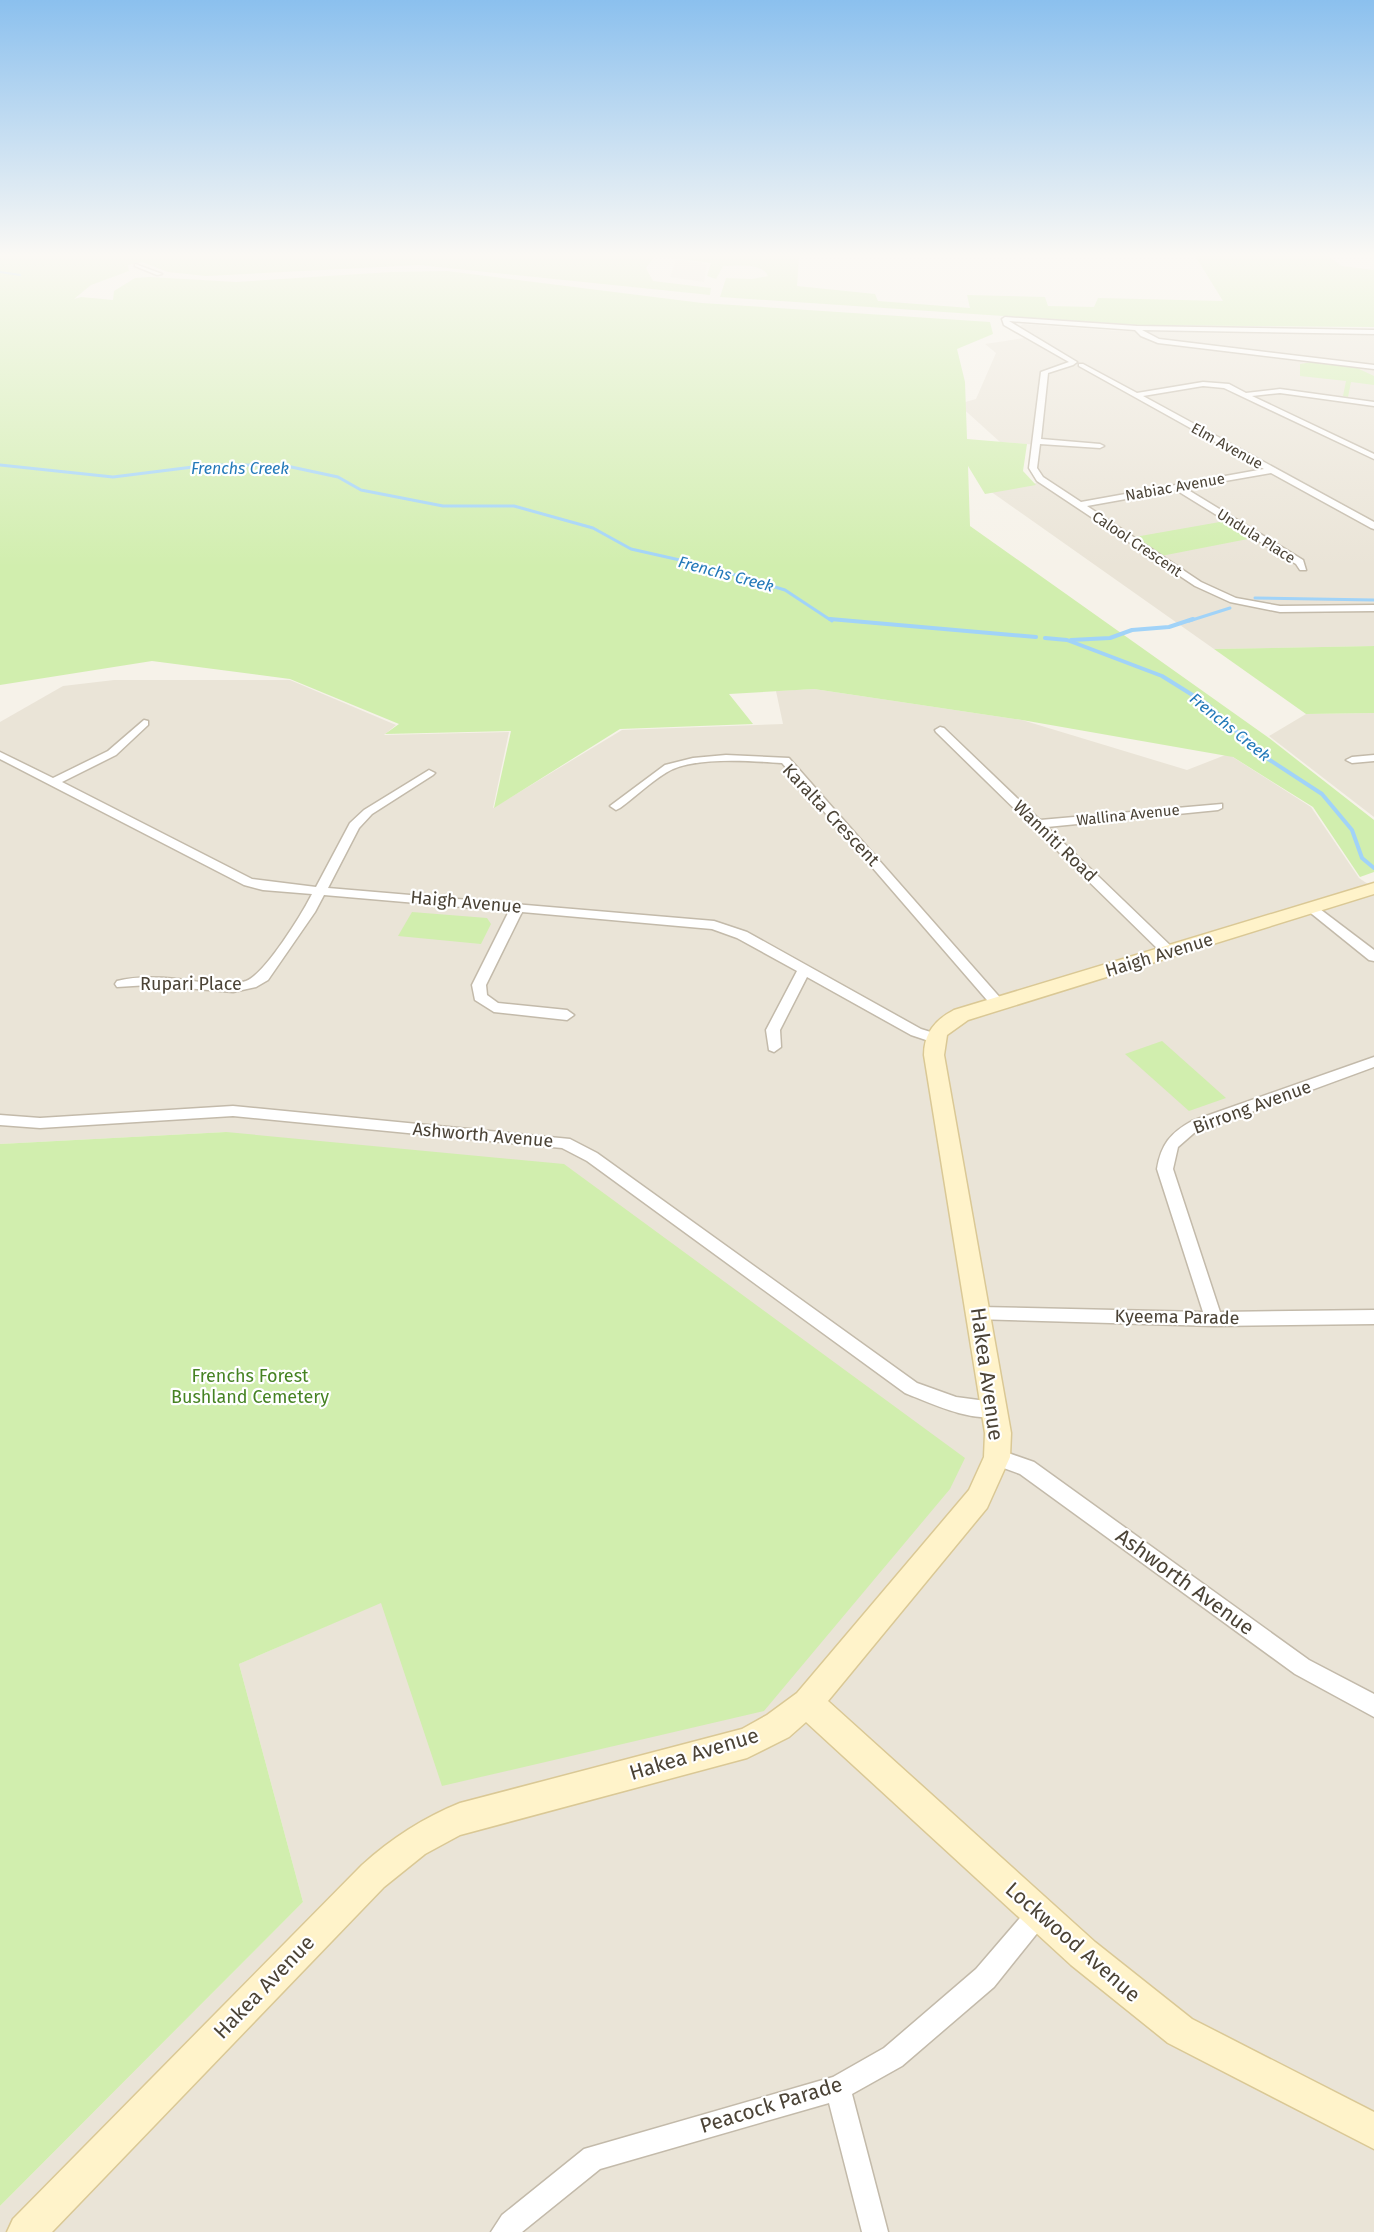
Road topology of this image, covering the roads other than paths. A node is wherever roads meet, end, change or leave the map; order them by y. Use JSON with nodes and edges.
{"nodes":[{"id":1,"x":1065,"y":358,"type":"edge"},
{"id":2,"x":1301,"y":358,"type":"edge"},
{"id":3,"x":1075,"y":364,"type":"junction"},
{"id":4,"x":1374,"y":367,"type":"edge"},
{"id":5,"x":1248,"y":394,"type":"junction"},
{"id":6,"x":1135,"y":395,"type":"junction"},
{"id":7,"x":1374,"y":404,"type":"edge"},
{"id":8,"x":1036,"y":441,"type":"junction"},
{"id":9,"x":1100,"y":446,"type":"dead end"},
{"id":10,"x":1374,"y":457,"type":"edge"},
{"id":11,"x":1271,"y":470,"type":"junction"},
{"id":12,"x":1177,"y":487,"type":"junction"},
{"id":13,"x":1080,"y":505,"type":"junction"},
{"id":14,"x":1374,"y":516,"type":"edge"},
{"id":15,"x":1360,"y":518,"type":"junction"},
{"id":16,"x":1374,"y":526,"type":"edge"},
{"id":17,"x":1303,"y":568,"type":"dead end"},
{"id":18,"x":1374,"y":608,"type":"edge"},
{"id":19,"x":144,"y":723,"type":"dead end"},
{"id":20,"x":940,"y":730,"type":"dead end"},
{"id":21,"x":0,"y":756,"type":"edge"},
{"id":22,"x":1374,"y":758,"type":"edge"},
{"id":23,"x":1352,"y":760,"type":"dead end"},
{"id":24,"x":429,"y":773,"type":"dead end"},
{"id":25,"x":54,"y":782,"type":"junction"},
{"id":26,"x":616,"y":806,"type":"dead end"},
{"id":27,"x":1218,"y":806,"type":"dead end"},
{"id":28,"x":1037,"y":824,"type":"junction"},
{"id":29,"x":1374,"y":888,"type":"edge"},
{"id":30,"x":320,"y":890,"type":"junction"},
{"id":31,"x":518,"y":906,"type":"junction"},
{"id":32,"x":1312,"y":907,"type":"junction"},
{"id":33,"x":1169,"y":952,"type":"junction"},
{"id":34,"x":1374,"y":957,"type":"edge"},
{"id":35,"x":804,"y":970,"type":"junction"},
{"id":36,"x":122,"y":984,"type":"dead end"},
{"id":37,"x":998,"y":1004,"type":"junction"},
{"id":38,"x":567,"y":1015,"type":"dead end"},
{"id":39,"x":940,"y":1030,"type":"junction"},
{"id":40,"x":774,"y":1047,"type":"dead end"},
{"id":41,"x":1374,"y":1062,"type":"edge"},
{"id":42,"x":0,"y":1120,"type":"edge"},
{"id":43,"x":979,"y":1314,"type":"junction"},
{"id":44,"x":1374,"y":1317,"type":"edge"},
{"id":45,"x":1214,"y":1318,"type":"junction"},
{"id":46,"x":995,"y":1409,"type":"junction"},
{"id":47,"x":997,"y":1457,"type":"junction"},
{"id":48,"x":807,"y":1703,"type":"junction"},
{"id":49,"x":1374,"y":1706,"type":"edge"},
{"id":50,"x":1039,"y":1913,"type":"junction"},
{"id":51,"x":838,"y":2088,"type":"junction"},
{"id":52,"x":1374,"y":2131,"type":"edge"},
{"id":53,"x":26,"y":2232,"type":"edge"},
{"id":54,"x":504,"y":2232,"type":"edge"},
{"id":55,"x":875,"y":2232,"type":"edge"}],
"edges":[{"from":1,"to":3,"type":"street","name":"Elm Avenue"},
{"from":2,"to":4,"type":"street"},
{"from":3,"to":6,"type":"street","name":"Elm Avenue"},
{"from":3,"to":8,"type":"street","name":"Calool Crescent"},
{"from":5,"to":6,"type":"street"},
{"from":5,"to":7,"type":"street"},
{"from":5,"to":10,"type":"street"},
{"from":6,"to":11,"type":"street","name":"Elm Avenue"},
{"from":8,"to":9,"type":"street"},
{"from":8,"to":13,"type":"street","name":"Calool Crescent"},
{"from":11,"to":12,"type":"street","name":"Nabiac Avenue"},
{"from":11,"to":15,"type":"street","name":"Elm Avenue"},
{"from":12,"to":13,"type":"street","name":"Nabiac Avenue"},
{"from":12,"to":17,"type":"street","name":"Undula Place"},
{"from":13,"to":18,"type":"street","name":"Calool Crescent"},
{"from":14,"to":15,"type":"street"},
{"from":15,"to":16,"type":"street","name":"Elm Avenue"},
{"from":19,"to":25,"type":"street"},
{"from":20,"to":28,"type":"street","name":"Wanniti Road"},
{"from":21,"to":25,"type":"street","name":"Haigh Avenue"},
{"from":22,"to":23,"type":"street"},
{"from":24,"to":30,"type":"street","name":"Rupari Place"},
{"from":25,"to":30,"type":"street","name":"Haigh Avenue"},
{"from":26,"to":37,"type":"street","name":"Karalta Crescent"},
{"from":27,"to":28,"type":"street","name":"Wallina Avenue"},
{"from":28,"to":33,"type":"street","name":"Wanniti Road"},
{"from":29,"to":32,"type":"street","name":"Haigh Avenue"},
{"from":30,"to":31,"type":"street","name":"Haigh Avenue"},
{"from":30,"to":36,"type":"street","name":"Rupari Place"},
{"from":31,"to":35,"type":"street","name":"Haigh Avenue"},
{"from":31,"to":38,"type":"street"},
{"from":32,"to":33,"type":"street","name":"Haigh Avenue"},
{"from":32,"to":34,"type":"street"},
{"from":33,"to":37,"type":"street","name":"Haigh Avenue"},
{"from":35,"to":39,"type":"street","name":"Haigh Avenue"},
{"from":35,"to":40,"type":"street"},
{"from":37,"to":39,"type":"street","name":"Haigh Avenue"},
{"from":39,"to":43,"type":"street","name":"Hakea Avenue"},
{"from":41,"to":45,"type":"street","name":"Birrong Avenue"},
{"from":42,"to":46,"type":"street","name":"Ashworth Avenue"},
{"from":43,"to":45,"type":"street","name":"Kyeema Parade"},
{"from":43,"to":46,"type":"street","name":"Hakea Avenue"},
{"from":44,"to":45,"type":"street","name":"Kyeema Parade"},
{"from":46,"to":47,"type":"street","name":"Hakea Avenue"},
{"from":47,"to":48,"type":"street","name":"Hakea Avenue"},
{"from":47,"to":49,"type":"street","name":"Ashworth Avenue"},
{"from":48,"to":50,"type":"street","name":"Lockwood Avenue"},
{"from":48,"to":53,"type":"street","name":"Hakea Avenue"},
{"from":50,"to":51,"type":"street","name":"Peacock Parade"},
{"from":50,"to":52,"type":"street","name":"Lockwood Avenue"},
{"from":51,"to":54,"type":"street","name":"Peacock Parade"},
{"from":51,"to":55,"type":"street"}]}
